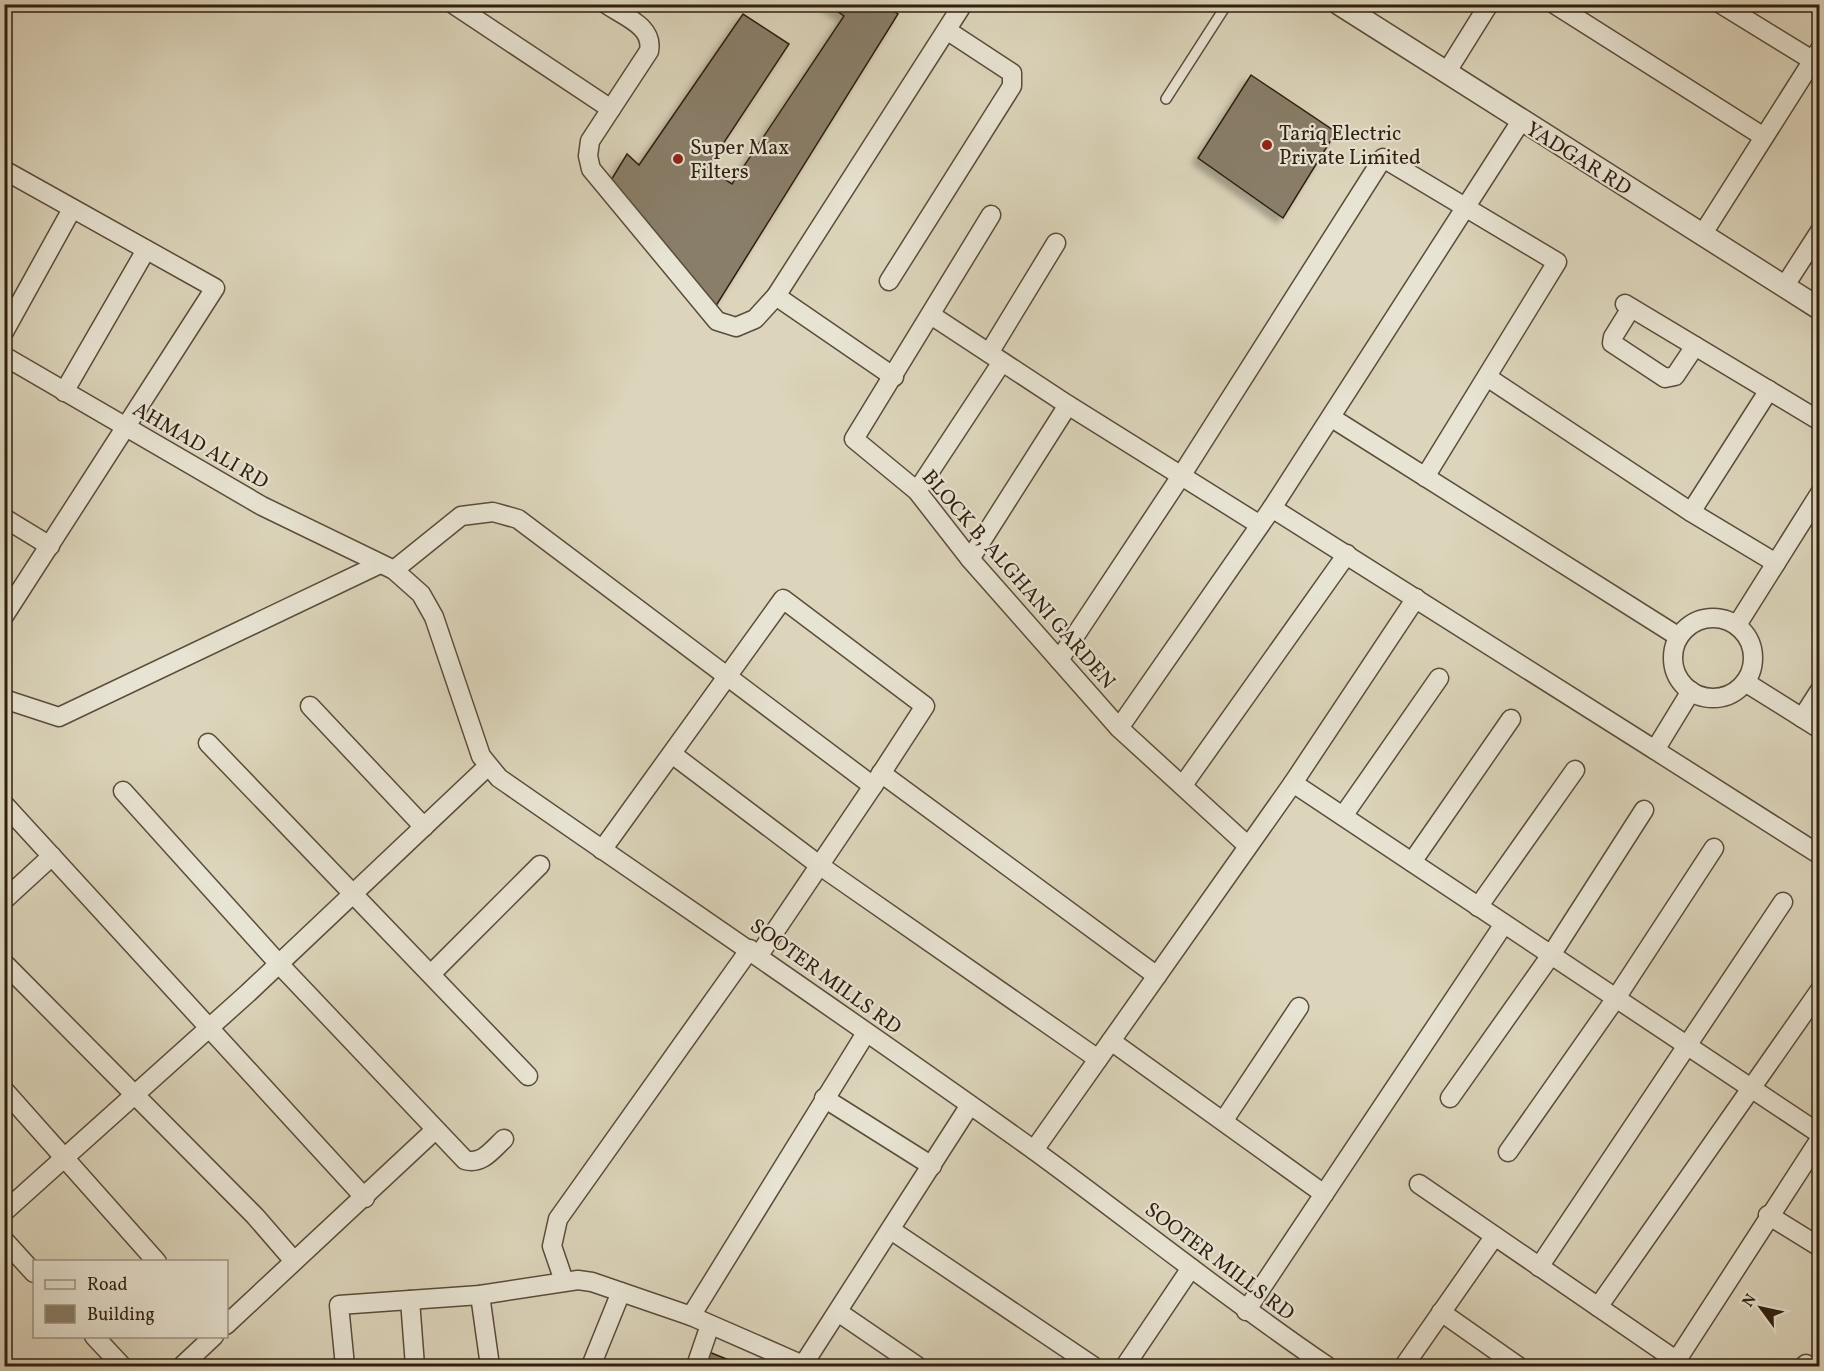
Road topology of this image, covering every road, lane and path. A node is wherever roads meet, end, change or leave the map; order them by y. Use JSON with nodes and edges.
{"nodes":[{"id":1,"x":453,"y":4,"type":"edge"},
{"id":2,"x":606,"y":4,"type":"edge"},
{"id":3,"x":963,"y":4,"type":"edge"},
{"id":4,"x":1227,"y":4,"type":"edge"},
{"id":5,"x":1339,"y":4,"type":"edge"},
{"id":6,"x":1490,"y":4,"type":"edge"},
{"id":7,"x":1554,"y":4,"type":"edge"},
{"id":8,"x":1731,"y":7,"type":"edge"},
{"id":9,"x":948,"y":31,"type":"junction"},
{"id":10,"x":1816,"y":55,"type":"edge"},
{"id":11,"x":1446,"y":73,"type":"junction"},
{"id":12,"x":1166,"y":99,"type":"dead end"},
{"id":13,"x":611,"y":109,"type":"junction"},
{"id":14,"x":1521,"y":121,"type":"junction"},
{"id":15,"x":1764,"y":137,"type":"junction"},
{"id":16,"x":4,"y":170,"type":"edge"},
{"id":17,"x":1466,"y":206,"type":"junction"},
{"id":18,"x":72,"y":209,"type":"junction"},
{"id":19,"x":992,"y":215,"type":"dead end"},
{"id":20,"x":1820,"y":231,"type":"edge"},
{"id":21,"x":1702,"y":235,"type":"junction"},
{"id":22,"x":1056,"y":243,"type":"dead end"},
{"id":23,"x":146,"y":250,"type":"junction"},
{"id":24,"x":889,"y":281,"type":"dead end"},
{"id":25,"x":1784,"y":287,"type":"junction"},
{"id":26,"x":776,"y":296,"type":"junction"},
{"id":27,"x":1820,"y":309,"type":"edge"},
{"id":28,"x":932,"y":315,"type":"junction"},
{"id":29,"x":4,"y":332,"type":"edge"},
{"id":30,"x":1695,"y":346,"type":"junction"},
{"id":31,"x":4,"y":356,"type":"edge"},
{"id":32,"x":995,"y":357,"type":"junction"},
{"id":33,"x":894,"y":377,"type":"junction"},
{"id":34,"x":1487,"y":377,"type":"junction"},
{"id":35,"x":1769,"y":390,"type":"junction"},
{"id":36,"x":64,"y":392,"type":"junction"},
{"id":37,"x":1068,"y":405,"type":"junction"},
{"id":38,"x":1332,"y":418,"type":"junction"},
{"id":39,"x":1820,"y":421,"type":"edge"},
{"id":40,"x":127,"y":428,"type":"junction"},
{"id":41,"x":1181,"y":476,"type":"junction"},
{"id":42,"x":1425,"y":477,"type":"junction"},
{"id":43,"x":917,"y":491,"type":"junction"},
{"id":44,"x":1820,"y":493,"type":"edge"},
{"id":45,"x":1272,"y":508,"type":"junction"},
{"id":46,"x":1691,"y":512,"type":"junction"},
{"id":47,"x":4,"y":518,"type":"edge"},
{"id":48,"x":1260,"y":525,"type":"junction"},
{"id":49,"x":50,"y":546,"type":"junction"},
{"id":50,"x":1347,"y":554,"type":"junction"},
{"id":51,"x":970,"y":559,"type":"junction"},
{"id":52,"x":1776,"y":563,"type":"junction"},
{"id":53,"x":387,"y":567,"type":"junction"},
{"id":54,"x":1416,"y":598,"type":"junction"},
{"id":55,"x":4,"y":616,"type":"edge"},
{"id":56,"x":1737,"y":625,"type":"junction"},
{"id":57,"x":1679,"y":637,"type":"junction"},
{"id":58,"x":1059,"y":660,"type":"junction"},
{"id":59,"x":728,"y":676,"type":"junction"},
{"id":60,"x":1438,"y":678,"type":"dead end"},
{"id":61,"x":1745,"y":682,"type":"junction"},
{"id":62,"x":1820,"y":690,"type":"edge"},
{"id":63,"x":1691,"y":691,"type":"junction"},
{"id":64,"x":4,"y":699,"type":"edge"},
{"id":65,"x":310,"y":706,"type":"dead end"},
{"id":66,"x":1802,"y":717,"type":"junction"},
{"id":67,"x":1511,"y":719,"type":"dead end"},
{"id":68,"x":1119,"y":728,"type":"junction"},
{"id":69,"x":1820,"y":729,"type":"edge"},
{"id":70,"x":208,"y":743,"type":"dead end"},
{"id":71,"x":1655,"y":750,"type":"junction"},
{"id":72,"x":672,"y":754,"type":"junction"},
{"id":73,"x":487,"y":766,"type":"junction"},
{"id":74,"x":1575,"y":770,"type":"dead end"},
{"id":75,"x":877,"y":780,"type":"junction"},
{"id":76,"x":1293,"y":783,"type":"junction"},
{"id":77,"x":1183,"y":785,"type":"junction"},
{"id":78,"x":123,"y":791,"type":"dead end"},
{"id":79,"x":4,"y":804,"type":"edge"},
{"id":80,"x":1644,"y":810,"type":"dead end"},
{"id":81,"x":1343,"y":816,"type":"junction"},
{"id":82,"x":424,"y":827,"type":"junction"},
{"id":83,"x":1248,"y":846,"type":"junction"},
{"id":84,"x":1714,"y":848,"type":"dead end"},
{"id":85,"x":602,"y":850,"type":"junction"},
{"id":86,"x":1820,"y":855,"type":"edge"},
{"id":87,"x":52,"y":856,"type":"junction"},
{"id":88,"x":1412,"y":862,"type":"junction"},
{"id":89,"x":540,"y":864,"type":"dead end"},
{"id":90,"x":819,"y":865,"type":"junction"},
{"id":91,"x":353,"y":893,"type":"junction"},
{"id":92,"x":4,"y":900,"type":"edge"},
{"id":93,"x":1783,"y":902,"type":"dead end"},
{"id":94,"x":1478,"y":907,"type":"junction"},
{"id":95,"x":1504,"y":924,"type":"junction"},
{"id":96,"x":754,"y":952,"type":"junction"},
{"id":97,"x":1551,"y":956,"type":"junction"},
{"id":98,"x":4,"y":963,"type":"edge"},
{"id":99,"x":279,"y":964,"type":"junction"},
{"id":100,"x":431,"y":974,"type":"junction"},
{"id":101,"x":1157,"y":976,"type":"junction"},
{"id":102,"x":1820,"y":990,"type":"edge"},
{"id":103,"x":1616,"y":998,"type":"junction"},
{"id":104,"x":1299,"y":1007,"type":"dead end"},
{"id":105,"x":208,"y":1029,"type":"junction"},
{"id":106,"x":866,"y":1033,"type":"junction"},
{"id":107,"x":1111,"y":1041,"type":"junction"},
{"id":108,"x":1685,"y":1045,"type":"junction"},
{"id":109,"x":1098,"y":1059,"type":"junction"},
{"id":110,"x":528,"y":1076,"type":"dead end"},
{"id":111,"x":1751,"y":1088,"type":"junction"},
{"id":112,"x":4,"y":1090,"type":"edge"},
{"id":113,"x":134,"y":1095,"type":"junction"},
{"id":114,"x":824,"y":1098,"type":"junction"},
{"id":115,"x":1450,"y":1098,"type":"dead end"},
{"id":116,"x":970,"y":1105,"type":"junction"},
{"id":117,"x":1224,"y":1120,"type":"junction"},
{"id":118,"x":435,"y":1130,"type":"junction"},
{"id":119,"x":1820,"y":1134,"type":"edge"},
{"id":120,"x":504,"y":1139,"type":"dead end"},
{"id":121,"x":1820,"y":1139,"type":"edge"},
{"id":122,"x":1034,"y":1150,"type":"junction"},
{"id":123,"x":1508,"y":1152,"type":"dead end"},
{"id":124,"x":65,"y":1157,"type":"junction"},
{"id":125,"x":932,"y":1166,"type":"junction"},
{"id":126,"x":1419,"y":1184,"type":"dead end"},
{"id":127,"x":1324,"y":1194,"type":"junction"},
{"id":128,"x":364,"y":1198,"type":"junction"},
{"id":129,"x":4,"y":1212,"type":"edge"},
{"id":130,"x":1768,"y":1215,"type":"junction"},
{"id":131,"x":891,"y":1230,"type":"junction"},
{"id":132,"x":1494,"y":1237,"type":"junction"},
{"id":133,"x":4,"y":1240,"type":"edge"},
{"id":134,"x":1820,"y":1247,"type":"edge"},
{"id":135,"x":155,"y":1260,"type":"edge"},
{"id":136,"x":294,"y":1261,"type":"junction"},
{"id":137,"x":1539,"y":1267,"type":"junction"},
{"id":138,"x":1191,"y":1268,"type":"junction"},
{"id":139,"x":33,"y":1271,"type":"edge"},
{"id":140,"x":564,"y":1281,"type":"junction"},
{"id":141,"x":621,"y":1292,"type":"junction"},
{"id":142,"x":480,"y":1294,"type":"junction"},
{"id":143,"x":410,"y":1300,"type":"junction"},
{"id":144,"x":1598,"y":1307,"type":"junction"},
{"id":145,"x":1246,"y":1311,"type":"junction"},
{"id":146,"x":838,"y":1312,"type":"junction"},
{"id":147,"x":1441,"y":1312,"type":"junction"},
{"id":148,"x":691,"y":1316,"type":"junction"},
{"id":149,"x":228,"y":1323,"type":"edge"},
{"id":150,"x":710,"y":1325,"type":"junction"},
{"id":151,"x":96,"y":1338,"type":"edge"},
{"id":152,"x":212,"y":1338,"type":"edge"},
{"id":153,"x":1675,"y":1364,"type":"edge"},
{"id":154,"x":122,"y":1366,"type":"edge"},
{"id":155,"x":182,"y":1366,"type":"edge"},
{"id":156,"x":345,"y":1366,"type":"edge"},
{"id":157,"x":415,"y":1366,"type":"edge"},
{"id":158,"x":490,"y":1366,"type":"edge"},
{"id":159,"x":591,"y":1366,"type":"edge"},
{"id":160,"x":696,"y":1366,"type":"edge"},
{"id":161,"x":803,"y":1366,"type":"edge"},
{"id":162,"x":917,"y":1366,"type":"edge"},
{"id":163,"x":1093,"y":1366,"type":"edge"},
{"id":164,"x":1125,"y":1366,"type":"edge"},
{"id":165,"x":1325,"y":1366,"type":"edge"},
{"id":166,"x":1404,"y":1366,"type":"edge"},
{"id":167,"x":1518,"y":1366,"type":"edge"}],
"edges":[{"from":1,"to":13,"type":"street"},
{"from":2,"to":13,"type":"street"},
{"from":3,"to":9,"type":"street"},
{"from":4,"to":12,"type":"lane"},
{"from":5,"to":11,"type":"street","name":"YADGAR RD"},
{"from":6,"to":11,"type":"street"},
{"from":7,"to":15,"type":"street"},
{"from":8,"to":10,"type":"street"},
{"from":9,"to":24,"type":"street"},
{"from":9,"to":26,"type":"street"},
{"from":10,"to":15,"type":"street"},
{"from":11,"to":14,"type":"street","name":"YADGAR RD"},
{"from":13,"to":26,"type":"street"},
{"from":14,"to":17,"type":"street"},
{"from":14,"to":21,"type":"street","name":"YADGAR RD"},
{"from":15,"to":21,"type":"street"},
{"from":16,"to":18,"type":"street"},
{"from":17,"to":34,"type":"street"},
{"from":17,"to":38,"type":"street"},
{"from":17,"to":41,"type":"street"},
{"from":18,"to":23,"type":"street"},
{"from":18,"to":29,"type":"street"},
{"from":19,"to":28,"type":"street"},
{"from":20,"to":25,"type":"street"},
{"from":21,"to":25,"type":"street","name":"YADGAR RD"},
{"from":22,"to":32,"type":"street"},
{"from":23,"to":36,"type":"street"},
{"from":23,"to":40,"type":"street"},
{"from":25,"to":27,"type":"street","name":"YADGAR RD"},
{"from":26,"to":33,"type":"street"},
{"from":28,"to":32,"type":"street"},
{"from":28,"to":33,"type":"street"},
{"from":30,"to":30,"type":"street"},
{"from":30,"to":35,"type":"street"},
{"from":31,"to":36,"type":"street","name":"AHMAD ALI RD"},
{"from":32,"to":37,"type":"street"},
{"from":32,"to":43,"type":"street"},
{"from":33,"to":43,"type":"street","name":"BLOCK B, ALGHANI GARDEN"},
{"from":34,"to":42,"type":"street"},
{"from":34,"to":46,"type":"street"},
{"from":35,"to":39,"type":"street"},
{"from":35,"to":46,"type":"street"},
{"from":36,"to":40,"type":"street","name":"AHMAD ALI RD"},
{"from":37,"to":41,"type":"street"},
{"from":37,"to":51,"type":"street"},
{"from":38,"to":42,"type":"street"},
{"from":38,"to":45,"type":"street"},
{"from":40,"to":49,"type":"street"},
{"from":40,"to":53,"type":"street","name":"AHMAD ALI RD"},
{"from":41,"to":48,"type":"street"},
{"from":41,"to":58,"type":"street"},
{"from":42,"to":57,"type":"street"},
{"from":43,"to":51,"type":"street","name":"BLOCK B, ALGHANI GARDEN"},
{"from":44,"to":52,"type":"street"},
{"from":45,"to":48,"type":"street"},
{"from":45,"to":50,"type":"street"},
{"from":46,"to":52,"type":"street"},
{"from":47,"to":49,"type":"street"},
{"from":48,"to":68,"type":"street"},
{"from":49,"to":55,"type":"street"},
{"from":50,"to":54,"type":"street"},
{"from":50,"to":77,"type":"street"},
{"from":51,"to":58,"type":"street","name":"BLOCK B, ALGHANI GARDEN"},
{"from":52,"to":56,"type":"street"},
{"from":53,"to":59,"type":"street"},
{"from":53,"to":64,"type":"street"},
{"from":53,"to":73,"type":"street","name":"SOOTER MILLS RD"},
{"from":54,"to":71,"type":"street"},
{"from":54,"to":76,"type":"street"},
{"from":56,"to":57,"type":"street"},
{"from":56,"to":61,"type":"street"},
{"from":57,"to":63,"type":"street"},
{"from":58,"to":68,"type":"street","name":"BLOCK B, ALGHANI GARDEN"},
{"from":59,"to":72,"type":"street"},
{"from":59,"to":75,"type":"street"},
{"from":59,"to":75,"type":"street"},
{"from":60,"to":81,"type":"street"},
{"from":61,"to":63,"type":"street"},
{"from":61,"to":66,"type":"street"},
{"from":62,"to":66,"type":"street"},
{"from":63,"to":71,"type":"street"},
{"from":65,"to":82,"type":"street"},
{"from":66,"to":69,"type":"street"},
{"from":67,"to":88,"type":"street"},
{"from":68,"to":77,"type":"street","name":"BLOCK B, ALGHANI GARDEN"},
{"from":70,"to":91,"type":"street"},
{"from":71,"to":86,"type":"street"},
{"from":72,"to":85,"type":"street"},
{"from":72,"to":90,"type":"street"},
{"from":73,"to":82,"type":"street"},
{"from":73,"to":85,"type":"street","name":"SOOTER MILLS RD"},
{"from":74,"to":94,"type":"street"},
{"from":75,"to":90,"type":"street"},
{"from":75,"to":101,"type":"street"},
{"from":76,"to":81,"type":"street"},
{"from":76,"to":83,"type":"street"},
{"from":77,"to":83,"type":"street","name":"BLOCK B, ALGHANI GARDEN"},
{"from":78,"to":99,"type":"street"},
{"from":79,"to":87,"type":"street"},
{"from":80,"to":97,"type":"street"},
{"from":81,"to":88,"type":"street"},
{"from":82,"to":91,"type":"street"},
{"from":83,"to":101,"type":"street"},
{"from":84,"to":103,"type":"street"},
{"from":85,"to":96,"type":"street","name":"SOOTER MILLS RD"},
{"from":87,"to":92,"type":"street"},
{"from":87,"to":105,"type":"street"},
{"from":88,"to":94,"type":"street"},
{"from":89,"to":100,"type":"street"},
{"from":90,"to":96,"type":"street"},
{"from":90,"to":109,"type":"street"},
{"from":91,"to":99,"type":"street"},
{"from":91,"to":100,"type":"street"},
{"from":93,"to":108,"type":"street"},
{"from":94,"to":95,"type":"street"},
{"from":95,"to":97,"type":"street"},
{"from":95,"to":127,"type":"street"},
{"from":96,"to":106,"type":"street","name":"SOOTER MILLS RD"},
{"from":96,"to":140,"type":"street"},
{"from":97,"to":103,"type":"street"},
{"from":97,"to":115,"type":"street"},
{"from":98,"to":113,"type":"street"},
{"from":99,"to":105,"type":"street"},
{"from":99,"to":118,"type":"street"},
{"from":100,"to":110,"type":"street"},
{"from":101,"to":107,"type":"street"},
{"from":102,"to":111,"type":"street"},
{"from":103,"to":108,"type":"street"},
{"from":103,"to":123,"type":"street"},
{"from":104,"to":117,"type":"street"},
{"from":105,"to":113,"type":"street"},
{"from":105,"to":128,"type":"street"},
{"from":106,"to":114,"type":"street"},
{"from":106,"to":116,"type":"street","name":"SOOTER MILLS RD"},
{"from":107,"to":109,"type":"street"},
{"from":107,"to":117,"type":"street"},
{"from":108,"to":111,"type":"street"},
{"from":108,"to":137,"type":"street"},
{"from":109,"to":122,"type":"street"},
{"from":111,"to":119,"type":"street"},
{"from":111,"to":144,"type":"street"},
{"from":112,"to":124,"type":"street"},
{"from":113,"to":124,"type":"street"},
{"from":113,"to":136,"type":"street"},
{"from":114,"to":125,"type":"street"},
{"from":114,"to":148,"type":"street"},
{"from":116,"to":122,"type":"street","name":"SOOTER MILLS RD"},
{"from":116,"to":125,"type":"street"},
{"from":117,"to":127,"type":"street"},
{"from":118,"to":120,"type":"street"},
{"from":118,"to":128,"type":"street"},
{"from":121,"to":130,"type":"street"},
{"from":122,"to":138,"type":"street","name":"SOOTER MILLS RD"},
{"from":124,"to":129,"type":"street"},
{"from":124,"to":135,"type":"street"},
{"from":125,"to":131,"type":"street"},
{"from":126,"to":132,"type":"street"},
{"from":127,"to":145,"type":"street"},
{"from":128,"to":136,"type":"street"},
{"from":130,"to":134,"type":"street"},
{"from":130,"to":153,"type":"street"},
{"from":131,"to":146,"type":"street"},
{"from":131,"to":163,"type":"street"},
{"from":132,"to":137,"type":"street"},
{"from":132,"to":147,"type":"street"},
{"from":133,"to":139,"type":"street"},
{"from":136,"to":149,"type":"street"},
{"from":137,"to":144,"type":"street"},
{"from":138,"to":145,"type":"street","name":"SOOTER MILLS RD"},
{"from":138,"to":164,"type":"street"},
{"from":140,"to":141,"type":"street"},
{"from":140,"to":142,"type":"street"},
{"from":141,"to":148,"type":"street"},
{"from":141,"to":159,"type":"street"},
{"from":142,"to":143,"type":"street"},
{"from":142,"to":158,"type":"street"},
{"from":143,"to":156,"type":"street"},
{"from":143,"to":157,"type":"street"},
{"from":144,"to":153,"type":"street"},
{"from":145,"to":165,"type":"street","name":"SOOTER MILLS RD"},
{"from":146,"to":161,"type":"street"},
{"from":146,"to":162,"type":"street"},
{"from":147,"to":166,"type":"street"},
{"from":147,"to":167,"type":"street"},
{"from":148,"to":150,"type":"street"},
{"from":150,"to":160,"type":"street"},
{"from":150,"to":161,"type":"street"},
{"from":151,"to":154,"type":"street"},
{"from":152,"to":155,"type":"street"}]}
